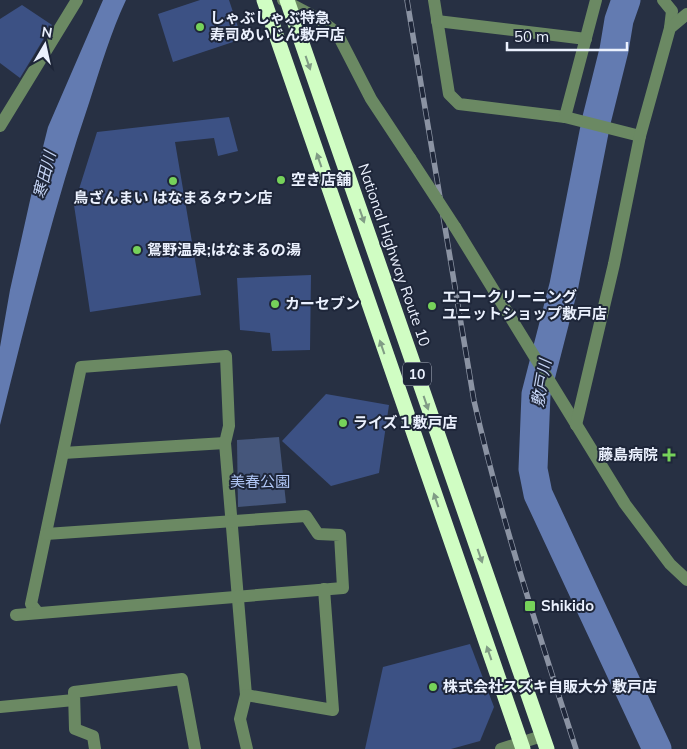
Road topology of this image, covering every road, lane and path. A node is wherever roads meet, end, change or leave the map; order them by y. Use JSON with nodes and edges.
{"nodes":[{"id":1,"x":76,"y":0,"type":"edge"},
{"id":2,"x":264,"y":0,"type":"edge"},
{"id":3,"x":434,"y":0,"type":"edge"},
{"id":4,"x":596,"y":0,"type":"edge"},
{"id":5,"x":663,"y":0,"type":"edge"},
{"id":6,"x":286,"y":1,"type":"edge"},
{"id":7,"x":687,"y":14,"type":"edge"},
{"id":8,"x":437,"y":21,"type":"junction"},
{"id":9,"x":670,"y":28,"type":"junction"},
{"id":10,"x":586,"y":39,"type":"junction"},
{"id":11,"x":565,"y":117,"type":"junction"},
{"id":12,"x":0,"y":126,"type":"edge"},
{"id":13,"x":640,"y":136,"type":"junction"},
{"id":14,"x":576,"y":426,"type":"junction"},
{"id":15,"x":225,"y":443,"type":"junction"},
{"id":16,"x":63,"y":454,"type":"junction"},
{"id":17,"x":231,"y":521,"type":"junction"},
{"id":18,"x":46,"y":534,"type":"junction"},
{"id":19,"x":687,"y":580,"type":"edge"},
{"id":20,"x":324,"y":590,"type":"junction"},
{"id":21,"x":238,"y":597,"type":"junction"},
{"id":22,"x":38,"y":614,"type":"junction"},
{"id":23,"x":16,"y":615,"type":"dead end"},
{"id":24,"x":246,"y":695,"type":"junction"},
{"id":25,"x":74,"y":700,"type":"junction"},
{"id":26,"x":0,"y":707,"type":"edge"},
{"id":27,"x":545,"y":743,"type":"edge"},
{"id":28,"x":522,"y":746,"type":"edge"},
{"id":29,"x":95,"y":749,"type":"edge"},
{"id":30,"x":195,"y":749,"type":"edge"},
{"id":31,"x":247,"y":749,"type":"edge"},
{"id":32,"x":501,"y":749,"type":"edge"}],
"edges":[{"from":1,"to":12,"type":"street"},
{"from":28,"to":2,"type":"highway","number":"10","one_way":true},
{"from":3,"to":8,"type":"street"},
{"from":4,"to":10,"type":"street"},
{"from":5,"to":9,"type":"street"},
{"from":6,"to":14,"type":"street","bridge":true},
{"from":6,"to":27,"type":"highway","name":"National Highway Route 10","number":"10","one_way":true},
{"from":7,"to":9,"type":"street"},
{"from":8,"to":10,"type":"street"},
{"from":8,"to":11,"type":"street"},
{"from":9,"to":13,"type":"street"},
{"from":10,"to":11,"type":"street"},
{"from":11,"to":13,"type":"street"},
{"from":13,"to":14,"type":"street"},
{"from":14,"to":19,"type":"street"},
{"from":15,"to":16,"type":"street"},
{"from":15,"to":16,"type":"street"},
{"from":15,"to":17,"type":"street"},
{"from":16,"to":18,"type":"street"},
{"from":17,"to":18,"type":"street"},
{"from":17,"to":20,"type":"street"},
{"from":17,"to":21,"type":"street"},
{"from":18,"to":22,"type":"street"},
{"from":20,"to":21,"type":"street"},
{"from":20,"to":24,"type":"street"},
{"from":21,"to":22,"type":"street"},
{"from":21,"to":24,"type":"street"},
{"from":22,"to":23,"type":"street"},
{"from":24,"to":31,"type":"street"},
{"from":25,"to":26,"type":"street"},
{"from":25,"to":29,"type":"street"},
{"from":25,"to":30,"type":"street"},
{"from":27,"to":28,"type":"street"},
{"from":28,"to":32,"type":"street"}]}
